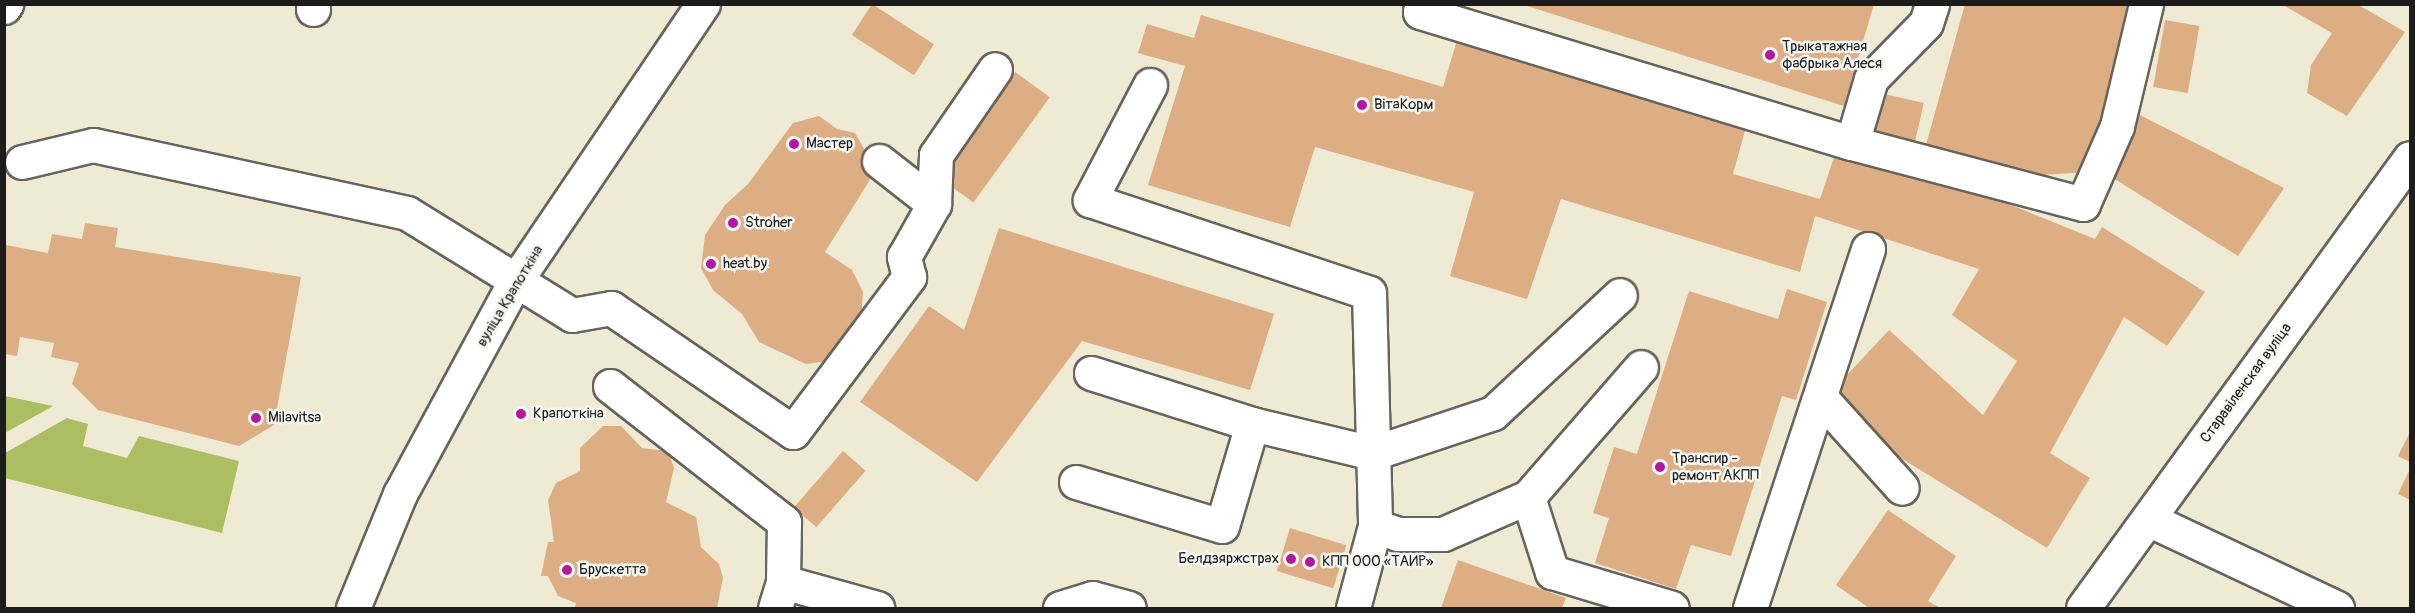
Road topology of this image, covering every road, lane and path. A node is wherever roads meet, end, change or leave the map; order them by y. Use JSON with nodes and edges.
{"nodes":[{"id":1,"x":703,"y":4,"type":"edge"},
{"id":2,"x":1422,"y":4,"type":"edge"},
{"id":3,"x":1932,"y":4,"type":"edge"},
{"id":4,"x":2146,"y":4,"type":"edge"},
{"id":5,"x":995,"y":69,"type":"dead end"},
{"id":6,"x":1150,"y":86,"type":"dead end"},
{"id":7,"x":1852,"y":143,"type":"junction"},
{"id":8,"x":2410,"y":158,"type":"edge"},
{"id":9,"x":22,"y":162,"type":"dead end"},
{"id":10,"x":879,"y":162,"type":"dead end"},
{"id":11,"x":934,"y":204,"type":"junction"},
{"id":12,"x":1868,"y":249,"type":"dead end"},
{"id":13,"x":514,"y":283,"type":"junction"},
{"id":14,"x":1620,"y":295,"type":"dead end"},
{"id":15,"x":1641,"y":367,"type":"dead end"},
{"id":16,"x":1091,"y":373,"type":"dead end"},
{"id":17,"x":610,"y":386,"type":"dead end"},
{"id":18,"x":1820,"y":397,"type":"junction"},
{"id":19,"x":1252,"y":424,"type":"junction"},
{"id":20,"x":1373,"y":453,"type":"junction"},
{"id":21,"x":1076,"y":482,"type":"dead end"},
{"id":22,"x":1902,"y":488,"type":"dead end"},
{"id":23,"x":1528,"y":497,"type":"junction"},
{"id":24,"x":2148,"y":519,"type":"junction"},
{"id":25,"x":1376,"y":526,"type":"junction"},
{"id":26,"x":779,"y":595,"type":"edge"},
{"id":27,"x":353,"y":609,"type":"edge"},
{"id":28,"x":877,"y":609,"type":"edge"},
{"id":29,"x":1060,"y":609,"type":"edge"},
{"id":30,"x":1129,"y":609,"type":"edge"},
{"id":31,"x":1353,"y":609,"type":"edge"},
{"id":32,"x":1672,"y":609,"type":"edge"},
{"id":33,"x":1750,"y":609,"type":"edge"},
{"id":34,"x":2084,"y":609,"type":"edge"},
{"id":35,"x":2337,"y":609,"type":"edge"}],
"edges":[{"from":1,"to":13,"type":"main road","name":"вуліца Крапоткіна"},
{"from":2,"to":7,"type":"main road"},
{"from":3,"to":7,"type":"main road"},
{"from":4,"to":7,"type":"main road"},
{"from":5,"to":11,"type":"main road"},
{"from":6,"to":20,"type":"main road"},
{"from":8,"to":24,"type":"main road","name":"Старавіленская вуліца"},
{"from":9,"to":13,"type":"main road"},
{"from":10,"to":11,"type":"main road"},
{"from":11,"to":13,"type":"main road"},
{"from":12,"to":18,"type":"main road"},
{"from":13,"to":27,"type":"main road","name":"вуліца Крапоткіна"},
{"from":14,"to":20,"type":"main road"},
{"from":15,"to":23,"type":"main road"},
{"from":16,"to":19,"type":"main road"},
{"from":17,"to":26,"type":"main road"},
{"from":18,"to":22,"type":"main road"},
{"from":18,"to":33,"type":"main road"},
{"from":19,"to":20,"type":"main road"},
{"from":19,"to":21,"type":"main road"},
{"from":20,"to":25,"type":"main road"},
{"from":23,"to":25,"type":"main road"},
{"from":23,"to":32,"type":"main road"},
{"from":24,"to":34,"type":"main road","name":"Старавіленская вуліца"},
{"from":24,"to":35,"type":"main road"},
{"from":25,"to":31,"type":"main road"},
{"from":26,"to":28,"type":"main road"},
{"from":29,"to":30,"type":"main road"}]}
